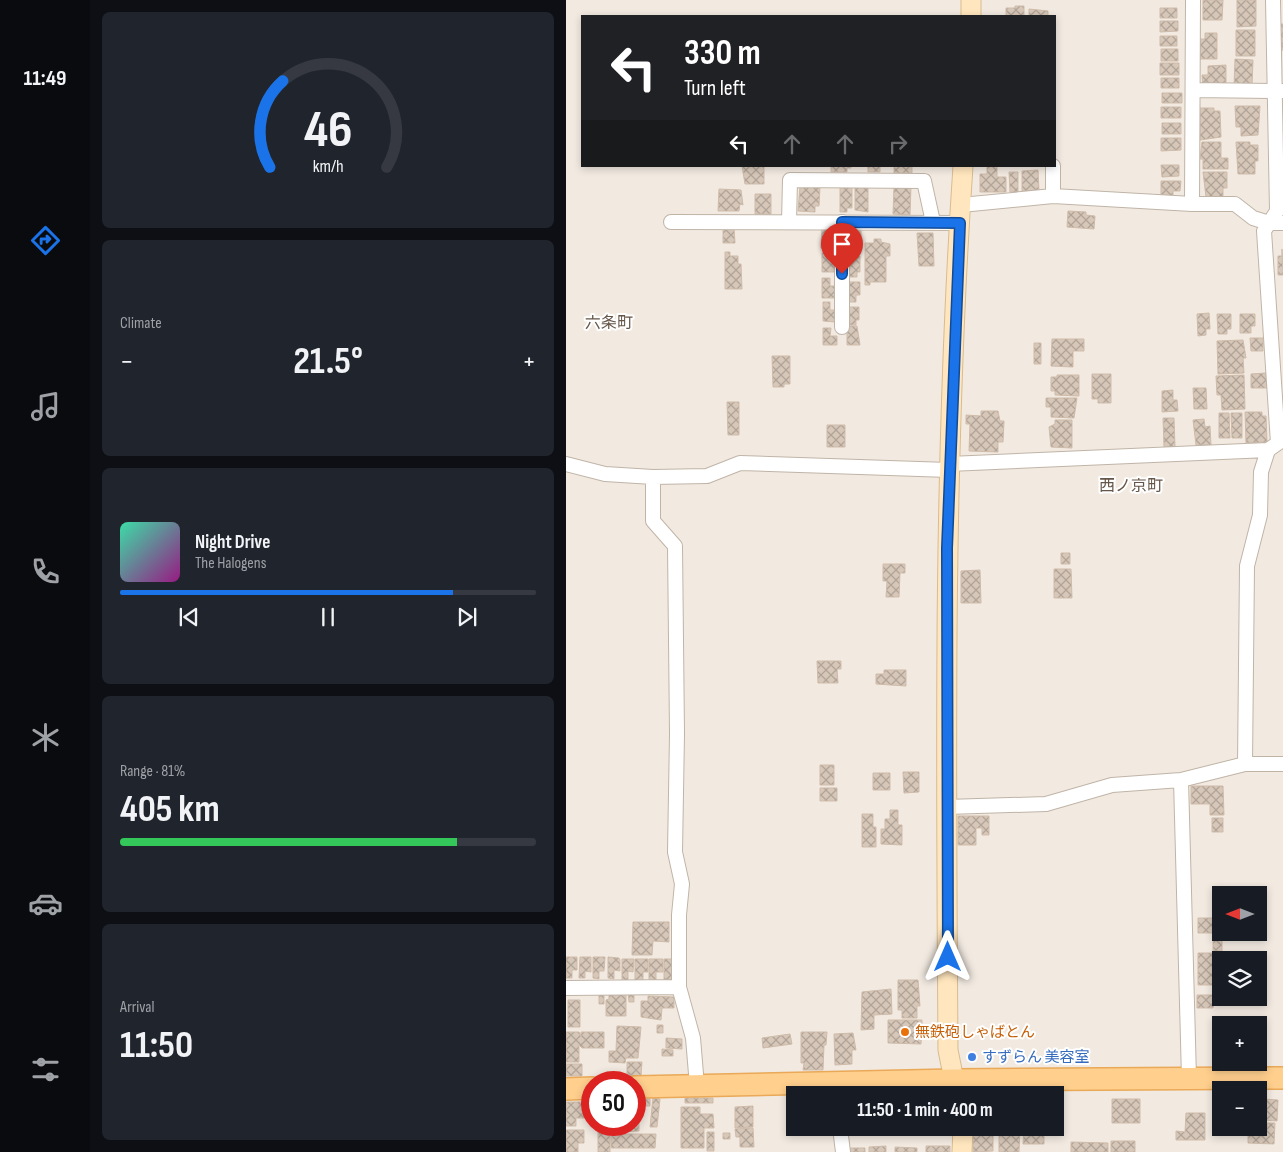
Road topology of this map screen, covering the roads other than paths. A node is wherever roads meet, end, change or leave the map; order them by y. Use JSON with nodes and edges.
{"nodes":[{"id":1,"x":971,"y":0,"type":"edge"},
{"id":2,"x":1193,"y":0,"type":"edge"},
{"id":3,"x":1273,"y":0,"type":"edge"},
{"id":4,"x":971,"y":15,"type":"edge"},
{"id":5,"x":1193,"y":90,"type":"junction"},
{"id":6,"x":1278,"y":91,"type":"edge"},
{"id":7,"x":963,"y":167,"type":"edge"},
{"id":8,"x":1053,"y":167,"type":"edge"},
{"id":9,"x":1053,"y":196,"type":"junction"},
{"id":10,"x":1192,"y":204,"type":"junction"},
{"id":11,"x":960,"y":214,"type":"junction"},
{"id":12,"x":671,"y":222,"type":"dead end"},
{"id":13,"x":789,"y":222,"type":"junction"},
{"id":14,"x":842,"y":222,"type":"junction"},
{"id":15,"x":933,"y":222,"type":"junction"},
{"id":16,"x":1276,"y":223,"type":"edge"},
{"id":17,"x":842,"y":327,"type":"dead end"},
{"id":18,"x":1268,"y":450,"type":"junction"},
{"id":19,"x":566,"y":464,"type":"edge"},
{"id":20,"x":949,"y":467,"type":"junction"},
{"id":21,"x":653,"y":477,"type":"junction"},
{"id":22,"x":1245,"y":764,"type":"junction"},
{"id":23,"x":1283,"y":764,"type":"edge"},
{"id":24,"x":1181,"y":780,"type":"junction"},
{"id":25,"x":946,"y":807,"type":"junction"},
{"id":26,"x":679,"y":987,"type":"junction"},
{"id":27,"x":566,"y":988,"type":"edge"},
{"id":28,"x":1189,"y":1078,"type":"junction"},
{"id":29,"x":1283,"y":1078,"type":"edge"},
{"id":30,"x":697,"y":1086,"type":"junction"},
{"id":31,"x":959,"y":1086,"type":"edge"},
{"id":32,"x":985,"y":1086,"type":"edge"},
{"id":33,"x":646,"y":1087,"type":"edge"},
{"id":34,"x":581,"y":1088,"type":"edge"},
{"id":35,"x":786,"y":1088,"type":"edge"},
{"id":36,"x":566,"y":1089,"type":"edge"},
{"id":37,"x":841,"y":1136,"type":"edge"},
{"id":38,"x":963,"y":1136,"type":"edge"},
{"id":39,"x":842,"y":1152,"type":"edge"},
{"id":40,"x":962,"y":1152,"type":"edge"}],
"edges":[{"from":1,"to":4,"type":"main road"},
{"from":2,"to":5,"type":"street"},
{"from":3,"to":6,"type":"street"},
{"from":5,"to":6,"type":"street"},
{"from":5,"to":10,"type":"street"},
{"from":6,"to":16,"type":"street"},
{"from":7,"to":11,"type":"main road"},
{"from":8,"to":9,"type":"street"},
{"from":9,"to":10,"type":"street"},
{"from":9,"to":11,"type":"street"},
{"from":10,"to":16,"type":"street"},
{"from":11,"to":15,"type":"street"},
{"from":11,"to":20,"type":"main road"},
{"from":12,"to":13,"type":"street"},
{"from":13,"to":14,"type":"street"},
{"from":13,"to":15,"type":"street"},
{"from":14,"to":15,"type":"street"},
{"from":14,"to":17,"type":"street"},
{"from":16,"to":18,"type":"street"},
{"from":18,"to":20,"type":"street"},
{"from":18,"to":22,"type":"street"},
{"from":19,"to":21,"type":"street"},
{"from":20,"to":21,"type":"street"},
{"from":20,"to":25,"type":"main road"},
{"from":21,"to":26,"type":"street"},
{"from":22,"to":23,"type":"street"},
{"from":22,"to":24,"type":"street"},
{"from":24,"to":25,"type":"street"},
{"from":24,"to":28,"type":"street"},
{"from":25,"to":31,"type":"main road"},
{"from":26,"to":27,"type":"street"},
{"from":26,"to":30,"type":"street"},
{"from":28,"to":29,"type":"main road"},
{"from":28,"to":32,"type":"main road"},
{"from":30,"to":33,"type":"main road"},
{"from":30,"to":35,"type":"main road"},
{"from":34,"to":36,"type":"main road"},
{"from":37,"to":39,"type":"street"},
{"from":38,"to":40,"type":"main road"}]}
